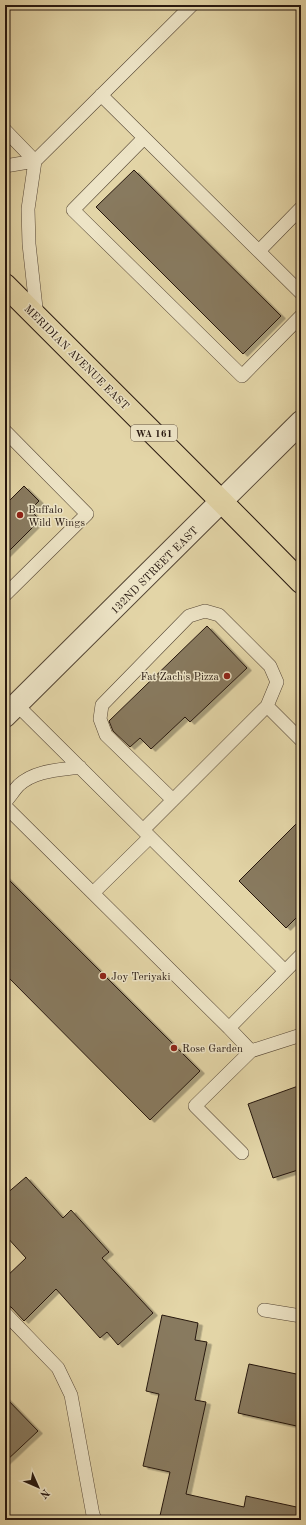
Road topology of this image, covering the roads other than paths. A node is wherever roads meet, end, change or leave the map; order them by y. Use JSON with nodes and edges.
{"nodes":[{"id":1,"x":192,"y":5,"type":"edge"},
{"id":2,"x":101,"y":95,"type":"junction"},
{"id":3,"x":5,"y":130,"type":"edge"},
{"id":4,"x":144,"y":138,"type":"junction"},
{"id":5,"x":35,"y":161,"type":"junction"},
{"id":6,"x":5,"y":166,"type":"edge"},
{"id":7,"x":301,"y":208,"type":"edge"},
{"id":8,"x":259,"y":251,"type":"junction"},
{"id":9,"x":5,"y":285,"type":"edge"},
{"id":10,"x":301,"y":293,"type":"edge"},
{"id":11,"x":301,"y":316,"type":"edge"},
{"id":12,"x":37,"y":317,"type":"junction"},
{"id":13,"x":301,"y":422,"type":"edge"},
{"id":14,"x":5,"y":431,"type":"edge"},
{"id":15,"x":222,"y":502,"type":"junction"},
{"id":16,"x":301,"y":582,"type":"edge"},
{"id":17,"x":5,"y":594,"type":"edge"},
{"id":18,"x":267,"y":706,"type":"junction"},
{"id":19,"x":11,"y":710,"type":"edge"},
{"id":20,"x":301,"y":740,"type":"edge"},
{"id":21,"x":80,"y":767,"type":"junction"},
{"id":22,"x":173,"y":800,"type":"junction"},
{"id":23,"x":5,"y":802,"type":"edge"},
{"id":24,"x":5,"y":806,"type":"edge"},
{"id":25,"x":146,"y":833,"type":"junction"},
{"id":26,"x":93,"y":893,"type":"junction"},
{"id":27,"x":301,"y":955,"type":"edge"},
{"id":28,"x":285,"y":971,"type":"junction"},
{"id":29,"x":229,"y":1028,"type":"junction"},
{"id":30,"x":301,"y":1035,"type":"edge"},
{"id":31,"x":251,"y":1051,"type":"junction"},
{"id":32,"x":242,"y":1153,"type":"dead end"},
{"id":33,"x":264,"y":1310,"type":"dead end"},
{"id":34,"x":5,"y":1313,"type":"edge"},
{"id":35,"x":301,"y":1316,"type":"edge"},
{"id":36,"x":92,"y":1518,"type":"edge"}],
"edges":[{"from":1,"to":2,"type":"lane"},
{"from":2,"to":4,"type":"lane"},
{"from":2,"to":5,"type":"lane"},
{"from":3,"to":5,"type":"lane"},
{"from":4,"to":8,"type":"lane"},
{"from":4,"to":11,"type":"lane"},
{"from":5,"to":6,"type":"lane"},
{"from":5,"to":12,"type":"lane"},
{"from":7,"to":8,"type":"lane"},
{"from":8,"to":10,"type":"lane"},
{"from":9,"to":12,"type":"main road","name":"MERIDIAN AVENUE EAST","number":"WA 161"},
{"from":12,"to":15,"type":"main road","name":"MERIDIAN AVENUE EAST","number":"WA 161"},
{"from":13,"to":15,"type":"street","name":"132ND STREET EAST"},
{"from":14,"to":17,"type":"lane"},
{"from":15,"to":16,"type":"main road","name":"MERIDIAN AVENUE EAST","number":"WA 161"},
{"from":15,"to":19,"type":"street","name":"132ND STREET EAST"},
{"from":18,"to":20,"type":"lane"},
{"from":18,"to":22,"type":"lane"},
{"from":18,"to":22,"type":"lane"},
{"from":19,"to":21,"type":"lane"},
{"from":21,"to":23,"type":"lane"},
{"from":21,"to":25,"type":"lane"},
{"from":22,"to":25,"type":"lane"},
{"from":24,"to":26,"type":"lane"},
{"from":25,"to":26,"type":"lane"},
{"from":25,"to":28,"type":"lane"},
{"from":26,"to":29,"type":"lane"},
{"from":27,"to":28,"type":"lane"},
{"from":28,"to":29,"type":"lane"},
{"from":29,"to":31,"type":"lane"},
{"from":30,"to":31,"type":"lane"},
{"from":31,"to":32,"type":"lane"},
{"from":33,"to":35,"type":"lane"},
{"from":34,"to":36,"type":"lane"}]}
